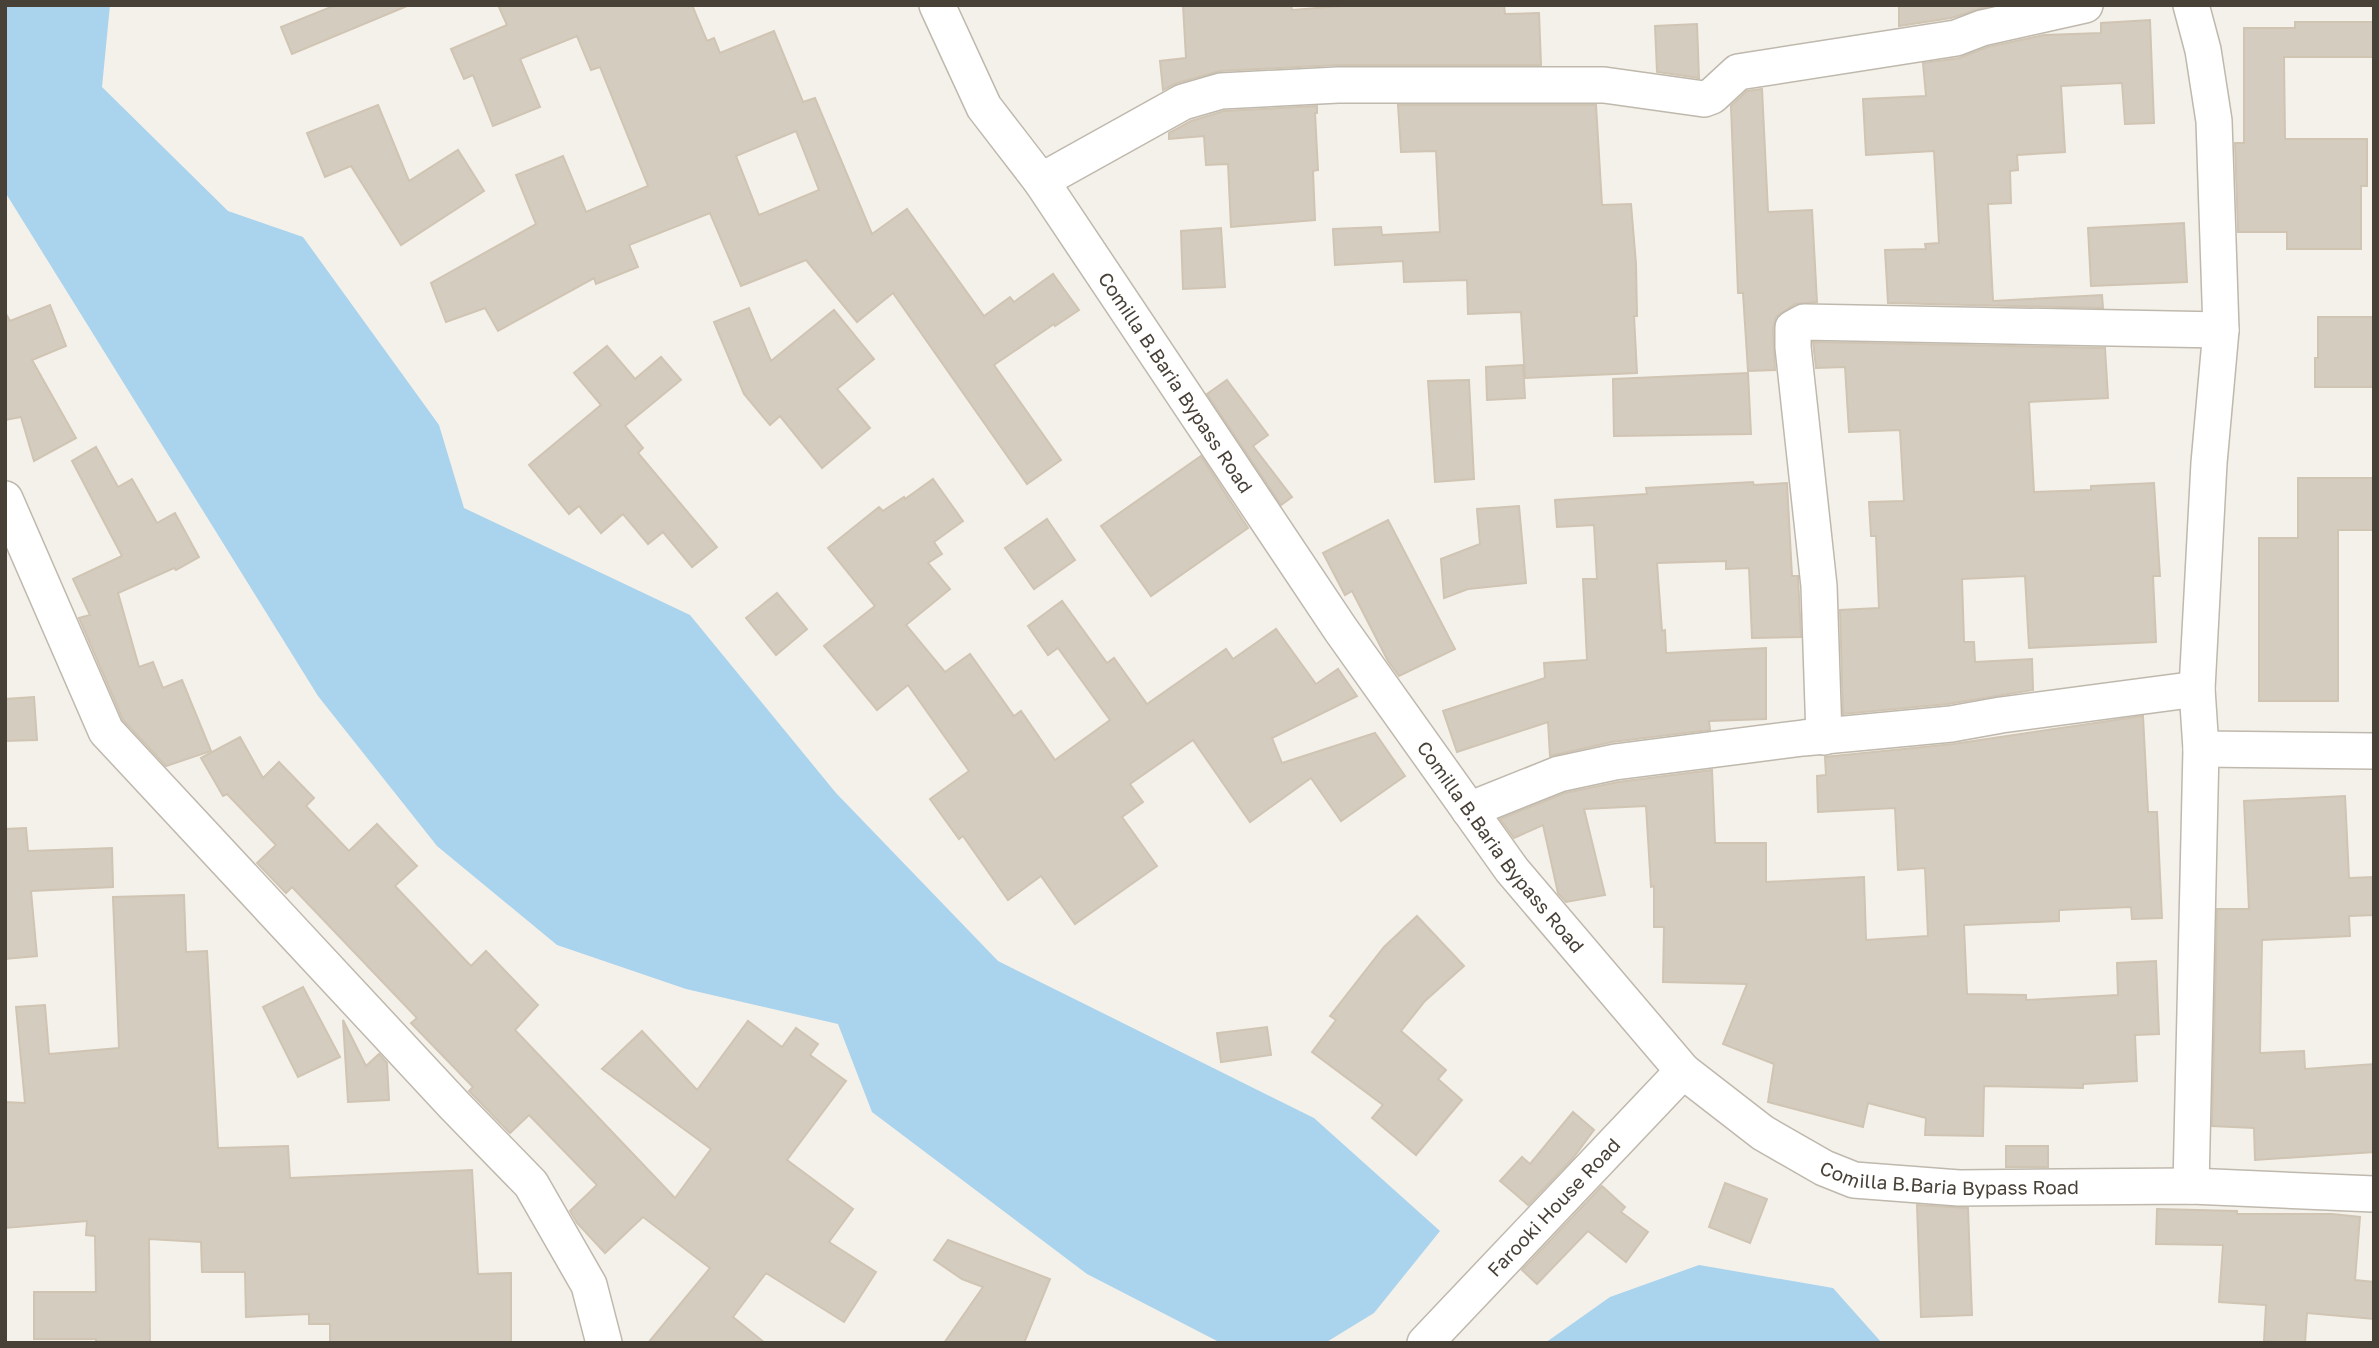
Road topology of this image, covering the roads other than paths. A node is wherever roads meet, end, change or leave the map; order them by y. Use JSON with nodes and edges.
{"nodes":[{"id":1,"x":937,"y":5,"type":"edge"},
{"id":2,"x":2085,"y":5,"type":"edge"},
{"id":3,"x":2191,"y":5,"type":"edge"},
{"id":4,"x":1041,"y":181,"type":"junction"},
{"id":5,"x":2221,"y":330,"type":"junction"},
{"id":6,"x":5,"y":499,"type":"edge"},
{"id":7,"x":2197,"y":689,"type":"junction"},
{"id":8,"x":1824,"y":737,"type":"junction"},
{"id":9,"x":2201,"y":750,"type":"junction"},
{"id":10,"x":2374,"y":751,"type":"edge"},
{"id":11,"x":1469,"y":810,"type":"junction"},
{"id":12,"x":1683,"y":1071,"type":"junction"},
{"id":13,"x":2191,"y":1186,"type":"junction"},
{"id":14,"x":2374,"y":1194,"type":"edge"},
{"id":15,"x":604,"y":1343,"type":"edge"},
{"id":16,"x":1424,"y":1343,"type":"edge"}],
"edges":[{"from":1,"to":4,"type":"street","name":"Comilla B.Baria Bypass Road"},
{"from":2,"to":4,"type":"street"},
{"from":3,"to":5,"type":"street"},
{"from":4,"to":11,"type":"street","name":"Comilla B.Baria Bypass Road"},
{"from":5,"to":7,"type":"street"},
{"from":5,"to":8,"type":"street"},
{"from":6,"to":15,"type":"street"},
{"from":7,"to":8,"type":"street"},
{"from":7,"to":9,"type":"street"},
{"from":8,"to":11,"type":"street"},
{"from":9,"to":10,"type":"street"},
{"from":9,"to":13,"type":"street"},
{"from":11,"to":12,"type":"street","name":"Comilla B.Baria Bypass Road"},
{"from":12,"to":13,"type":"street","name":"Comilla B.Baria Bypass Road"},
{"from":12,"to":16,"type":"street","name":"Farooki House Road"},
{"from":13,"to":14,"type":"street","name":"Comilla B.Baria Bypass Road"}]}
